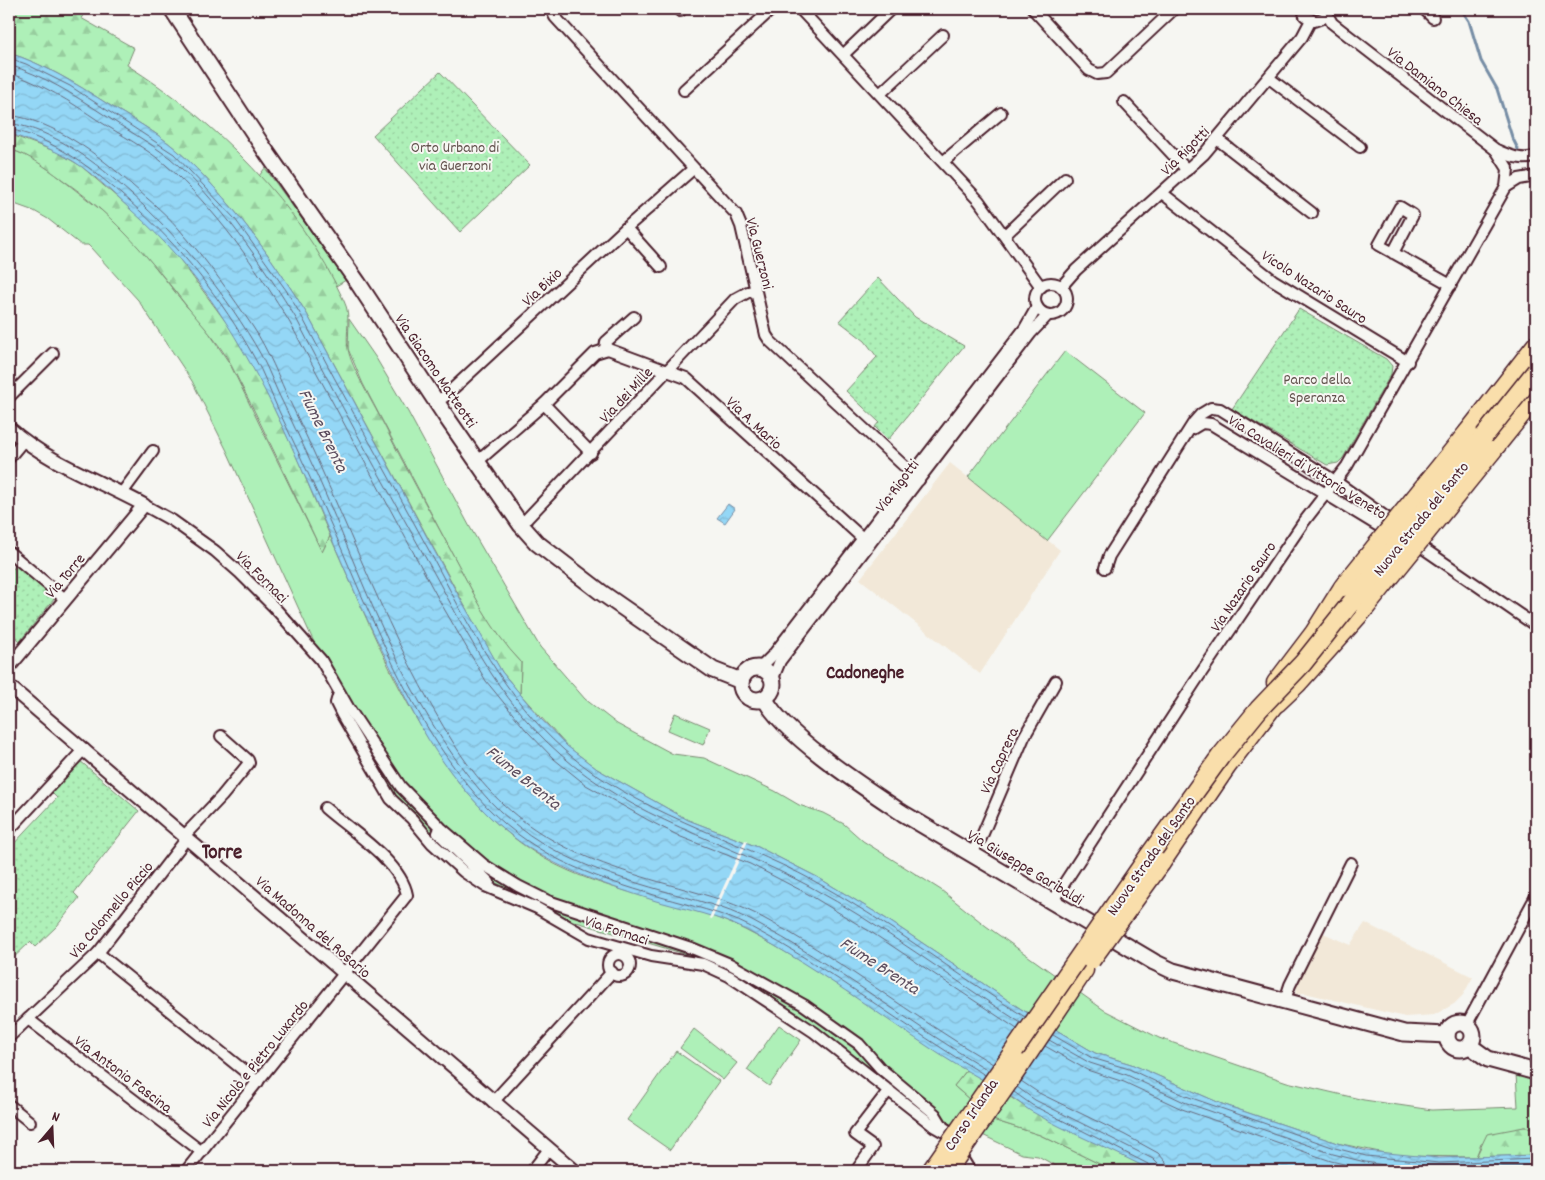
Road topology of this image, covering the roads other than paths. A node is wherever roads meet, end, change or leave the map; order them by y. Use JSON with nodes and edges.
{"nodes":[{"id":1,"x":172,"y":9,"type":"edge"},
{"id":2,"x":551,"y":9,"type":"edge"},
{"id":3,"x":772,"y":9,"type":"edge"},
{"id":4,"x":800,"y":9,"type":"edge"},
{"id":5,"x":891,"y":9,"type":"edge"},
{"id":6,"x":1033,"y":9,"type":"edge"},
{"id":7,"x":1174,"y":9,"type":"edge"},
{"id":8,"x":1303,"y":9,"type":"edge"},
{"id":9,"x":1424,"y":9,"type":"edge"},
{"id":10,"x":1327,"y":11,"type":"edge"},
{"id":11,"x":1433,"y":18,"type":"dead end"},
{"id":12,"x":1310,"y":20,"type":"junction"},
{"id":13,"x":943,"y":35,"type":"dead end"},
{"id":14,"x":844,"y":54,"type":"junction"},
{"id":15,"x":1269,"y":78,"type":"junction"},
{"id":16,"x":684,"y":90,"type":"dead end"},
{"id":17,"x":880,"y":93,"type":"junction"},
{"id":18,"x":1124,"y":102,"type":"dead end"},
{"id":19,"x":1000,"y":113,"type":"dead end"},
{"id":20,"x":1218,"y":138,"type":"junction"},
{"id":21,"x":1360,"y":147,"type":"dead end"},
{"id":22,"x":1496,"y":150,"type":"junction"},
{"id":23,"x":1536,"y":156,"type":"edge"},
{"id":24,"x":944,"y":161,"type":"junction"},
{"id":25,"x":693,"y":170,"type":"junction"},
{"id":26,"x":1187,"y":170,"type":"junction"},
{"id":27,"x":1536,"y":176,"type":"edge"},
{"id":28,"x":1065,"y":178,"type":"dead end"},
{"id":29,"x":1506,"y":188,"type":"junction"},
{"id":30,"x":1162,"y":193,"type":"junction"},
{"id":31,"x":1312,"y":213,"type":"dead end"},
{"id":32,"x":626,"y":228,"type":"junction"},
{"id":33,"x":1005,"y":235,"type":"junction"},
{"id":34,"x":1393,"y":253,"type":"dead end"},
{"id":35,"x":662,"y":267,"type":"dead end"},
{"id":36,"x":1451,"y":285,"type":"junction"},
{"id":37,"x":1041,"y":287,"type":"junction"},
{"id":38,"x":1062,"y":287,"type":"junction"},
{"id":39,"x":754,"y":291,"type":"junction"},
{"id":40,"x":1037,"y":307,"type":"junction"},
{"id":41,"x":1048,"y":315,"type":"junction"},
{"id":42,"x":634,"y":317,"type":"dead end"},
{"id":43,"x":1536,"y":345,"type":"edge"},
{"id":44,"x":605,"y":349,"type":"junction"},
{"id":45,"x":53,"y":354,"type":"dead end"},
{"id":46,"x":1408,"y":362,"type":"junction"},
{"id":47,"x":668,"y":371,"type":"junction"},
{"id":48,"x":1536,"y":371,"type":"edge"},
{"id":49,"x":1536,"y":396,"type":"edge"},
{"id":50,"x":9,"y":397,"type":"edge"},
{"id":51,"x":436,"y":402,"type":"junction"},
{"id":52,"x":544,"y":404,"type":"junction"},
{"id":53,"x":9,"y":428,"type":"edge"},
{"id":54,"x":1191,"y":430,"type":"junction"},
{"id":55,"x":23,"y":441,"type":"junction"},
{"id":56,"x":153,"y":451,"type":"dead end"},
{"id":57,"x":591,"y":453,"type":"junction"},
{"id":58,"x":9,"y":458,"type":"edge"},
{"id":59,"x":477,"y":462,"type":"junction"},
{"id":60,"x":915,"y":477,"type":"junction"},
{"id":61,"x":1335,"y":481,"type":"junction"},
{"id":62,"x":122,"y":493,"type":"junction"},
{"id":63,"x":1324,"y":494,"type":"junction"},
{"id":64,"x":144,"y":505,"type":"junction"},
{"id":65,"x":521,"y":525,"type":"junction"},
{"id":66,"x":1412,"y":541,"type":"junction"},
{"id":67,"x":866,"y":542,"type":"junction"},
{"id":68,"x":9,"y":552,"type":"edge"},
{"id":69,"x":1105,"y":568,"type":"dead end"},
{"id":70,"x":65,"y":599,"type":"junction"},
{"id":71,"x":1536,"y":626,"type":"edge"},
{"id":72,"x":9,"y":667,"type":"edge"},
{"id":73,"x":760,"y":668,"type":"junction"},
{"id":74,"x":773,"y":678,"type":"junction"},
{"id":75,"x":741,"y":681,"type":"junction"},
{"id":76,"x":1056,"y":681,"type":"dead end"},
{"id":77,"x":9,"y":686,"type":"edge"},
{"id":78,"x":339,"y":693,"type":"junction"},
{"id":79,"x":765,"y":699,"type":"junction"},
{"id":80,"x":1263,"y":710,"type":"junction"},
{"id":81,"x":221,"y":736,"type":"dead end"},
{"id":82,"x":84,"y":749,"type":"junction"},
{"id":83,"x":325,"y":808,"type":"dead end"},
{"id":84,"x":441,"y":828,"type":"junction"},
{"id":85,"x":9,"y":830,"type":"edge"},
{"id":86,"x":186,"y":837,"type":"junction"},
{"id":87,"x":971,"y":854,"type":"junction"},
{"id":88,"x":1351,"y":864,"type":"dead end"},
{"id":89,"x":499,"y":891,"type":"junction"},
{"id":90,"x":1536,"y":896,"type":"edge"},
{"id":91,"x":1052,"y":902,"type":"junction"},
{"id":92,"x":607,"y":943,"type":"junction"},
{"id":93,"x":98,"y":953,"type":"junction"},
{"id":94,"x":640,"y":953,"type":"junction"},
{"id":95,"x":614,"y":955,"type":"junction"},
{"id":96,"x":629,"y":960,"type":"junction"},
{"id":97,"x":612,"y":972,"type":"junction"},
{"id":98,"x":345,"y":974,"type":"junction"},
{"id":99,"x":1285,"y":1000,"type":"junction"},
{"id":100,"x":28,"y":1019,"type":"junction"},
{"id":101,"x":1467,"y":1024,"type":"junction"},
{"id":102,"x":1447,"y":1035,"type":"junction"},
{"id":103,"x":9,"y":1037,"type":"edge"},
{"id":104,"x":1470,"y":1046,"type":"junction"},
{"id":105,"x":1015,"y":1060,"type":"junction"},
{"id":106,"x":1536,"y":1072,"type":"edge"},
{"id":107,"x":258,"y":1082,"type":"junction"},
{"id":108,"x":889,"y":1090,"type":"junction"},
{"id":109,"x":494,"y":1102,"type":"junction"},
{"id":110,"x":9,"y":1105,"type":"edge"},
{"id":111,"x":30,"y":1122,"type":"dead end"},
{"id":112,"x":946,"y":1129,"type":"junction"},
{"id":113,"x":549,"y":1149,"type":"junction"},
{"id":114,"x":202,"y":1152,"type":"junction"},
{"id":115,"x":186,"y":1171,"type":"edge"},
{"id":116,"x":532,"y":1171,"type":"edge"},
{"id":117,"x":575,"y":1171,"type":"edge"},
{"id":118,"x":856,"y":1171,"type":"edge"},
{"id":119,"x":931,"y":1171,"type":"edge"},
{"id":120,"x":946,"y":1171,"type":"edge"},
{"id":121,"x":970,"y":1171,"type":"edge"}],
"edges":[{"from":1,"to":51,"type":"main road","name":"Via Giacomo Matteotti"},
{"from":2,"to":25,"type":"street","name":"Via Guerzoni"},
{"from":3,"to":16,"type":"street"},
{"from":4,"to":14,"type":"street"},
{"from":5,"to":14,"type":"street"},
{"from":6,"to":7,"type":"street"},
{"from":8,"to":12,"type":"street"},
{"from":9,"to":11,"type":"street"},
{"from":10,"to":12,"type":"street"},
{"from":10,"to":22,"type":"street","name":"Via Damiano Chiesa"},
{"from":12,"to":15,"type":"street","name":"Via Rigotti"},
{"from":13,"to":17,"type":"street"},
{"from":14,"to":17,"type":"street"},
{"from":15,"to":20,"type":"street","name":"Via Rigotti"},
{"from":15,"to":21,"type":"street"},
{"from":17,"to":24,"type":"street"},
{"from":18,"to":26,"type":"street"},
{"from":19,"to":24,"type":"street"},
{"from":20,"to":26,"type":"street","name":"Via Rigotti"},
{"from":20,"to":31,"type":"street"},
{"from":22,"to":23,"type":"street","name":"Via Damiano Chiesa"},
{"from":22,"to":29,"type":"street"},
{"from":24,"to":33,"type":"street"},
{"from":25,"to":32,"type":"street","name":"Via Bixio"},
{"from":25,"to":39,"type":"street","name":"Via Guerzoni"},
{"from":26,"to":30,"type":"street","name":"Via Rigotti"},
{"from":27,"to":29,"type":"street"},
{"from":28,"to":33,"type":"street"},
{"from":29,"to":36,"type":"street","name":"Via Nazario Sauro"},
{"from":30,"to":38,"type":"street","name":"Via Rigotti"},
{"from":30,"to":46,"type":"street","name":"Vicolo Nazario Sauro"},
{"from":32,"to":35,"type":"street"},
{"from":32,"to":51,"type":"street","name":"Via Bixio"},
{"from":33,"to":37,"type":"street"},
{"from":34,"to":36,"type":"street"},
{"from":36,"to":46,"type":"street","name":"Via Nazario Sauro"},
{"from":37,"to":38,"type":"street"},
{"from":37,"to":40,"type":"street","name":"Via Rigotti"},
{"from":38,"to":41,"type":"street","name":"Via Rigotti"},
{"from":39,"to":47,"type":"street","name":"Via dei Mille"},
{"from":39,"to":60,"type":"street","name":"Via Guerzoni"},
{"from":40,"to":41,"type":"street"},
{"from":40,"to":60,"type":"street","name":"Via Rigotti"},
{"from":41,"to":60,"type":"street","name":"Via Rigotti"},
{"from":42,"to":44,"type":"street"},
{"from":43,"to":80,"type":"highway","bridge":true},
{"from":44,"to":47,"type":"street","name":"Via A. Mario"},
{"from":44,"to":52,"type":"street"},
{"from":45,"to":50,"type":"street"},
{"from":46,"to":61,"type":"street","name":"Via Nazario Sauro"},
{"from":47,"to":57,"type":"street","name":"Via dei Mille"},
{"from":47,"to":67,"type":"street","name":"Via A. Mario"},
{"from":48,"to":80,"type":"highway","name":"Nuova Strada del Santo","bridge":true},
{"from":49,"to":80,"type":"highway","bridge":true},
{"from":51,"to":59,"type":"main road","name":"Via Giacomo Matteotti"},
{"from":52,"to":57,"type":"street"},
{"from":52,"to":59,"type":"street"},
{"from":53,"to":55,"type":"street"},
{"from":54,"to":61,"type":"street","name":"Via Cavalieri di Vittorio Veneto"},
{"from":54,"to":63,"type":"street","name":"Via Cavalieri di Vittorio Veneto"},
{"from":54,"to":69,"type":"street"},
{"from":55,"to":58,"type":"street"},
{"from":55,"to":62,"type":"street"},
{"from":56,"to":62,"type":"street"},
{"from":57,"to":65,"type":"street","name":"Via dei Mille"},
{"from":59,"to":65,"type":"main road","name":"Via Giacomo Matteotti"},
{"from":60,"to":67,"type":"street","name":"Via Rigotti"},
{"from":61,"to":63,"type":"street","name":"Via Nazario Sauro"},
{"from":61,"to":66,"type":"street","name":"Via Cavalieri di Vittorio Veneto"},
{"from":62,"to":64,"type":"street"},
{"from":63,"to":66,"type":"street","name":"Via Cavalieri di Vittorio Veneto"},
{"from":63,"to":91,"type":"street","name":"Via Nazario Sauro"},
{"from":64,"to":70,"type":"street","name":"Via Torre"},
{"from":64,"to":78,"type":"street","name":"Via Fornaci"},
{"from":65,"to":75,"type":"main road","name":"Via Giacomo Matteotti"},
{"from":66,"to":71,"type":"street","name":"Via Cavalieri di Vittorio Veneto"},
{"from":67,"to":73,"type":"street","name":"Via Rigotti"},
{"from":67,"to":74,"type":"street","name":"Via Rigotti"},
{"from":68,"to":70,"type":"street"},
{"from":70,"to":72,"type":"street","name":"Via Torre"},
{"from":73,"to":74,"type":"main road"},
{"from":73,"to":75,"type":"main road"},
{"from":74,"to":79,"type":"main road"},
{"from":75,"to":79,"type":"main road"},
{"from":76,"to":87,"type":"street","name":"Via Caprera"},
{"from":77,"to":82,"type":"street","name":"Via Madonna del Rosario"},
{"from":78,"to":84,"type":"street","name":"Via Fornaci"},
{"from":78,"to":89,"type":"street","name":"Via Fornaci"},
{"from":79,"to":87,"type":"main road","name":"Via Giuseppe Garibaldi"},
{"from":80,"to":105,"type":"highway","name":"Nuova Strada del Santo","bridge":true},
{"from":81,"to":86,"type":"street","name":"Via Colonnello Piccio"},
{"from":82,"to":85,"type":"street"},
{"from":82,"to":86,"type":"street","name":"Via Madonna del Rosario"},
{"from":83,"to":98,"type":"street","name":"Via Nicolò e Pietro Luxardo"},
{"from":84,"to":89,"type":"street"},
{"from":84,"to":112,"type":"street","name":"Via Fornaci"},
{"from":86,"to":93,"type":"street","name":"Via Colonnello Piccio"},
{"from":86,"to":98,"type":"street","name":"Via Madonna del Rosario"},
{"from":87,"to":91,"type":"main road","name":"Via Giuseppe Garibaldi"},
{"from":88,"to":99,"type":"street"},
{"from":89,"to":92,"type":"street","name":"Via Fornaci"},
{"from":90,"to":101,"type":"street"},
{"from":91,"to":99,"type":"main road","name":"Via Giuseppe Garibaldi"},
{"from":92,"to":94,"type":"street","name":"Via Fornaci"},
{"from":92,"to":95,"type":"street"},
{"from":93,"to":100,"type":"street","name":"Via Colonnello Piccio"},
{"from":93,"to":107,"type":"street"},
{"from":94,"to":96,"type":"street"},
{"from":94,"to":108,"type":"street","name":"Via Fornaci"},
{"from":95,"to":96,"type":"street"},
{"from":95,"to":97,"type":"street"},
{"from":96,"to":97,"type":"street"},
{"from":97,"to":109,"type":"street"},
{"from":98,"to":107,"type":"street","name":"Via Nicolò e Pietro Luxardo"},
{"from":98,"to":109,"type":"street","name":"Via Madonna del Rosario"},
{"from":99,"to":102,"type":"main road","name":"Via Giuseppe Garibaldi"},
{"from":100,"to":103,"type":"street","name":"Via Colonnello Piccio"},
{"from":100,"to":114,"type":"street","name":"Via Antonio Fascina"},
{"from":101,"to":102,"type":"main road"},
{"from":101,"to":104,"type":"main road"},
{"from":102,"to":104,"type":"main road"},
{"from":104,"to":106,"type":"main road"},
{"from":105,"to":119,"type":"highway","name":"Corso Irlanda","bridge":true},
{"from":105,"to":120,"type":"highway","name":"Corso Irlanda","bridge":true},
{"from":107,"to":114,"type":"street","name":"Via Nicolò e Pietro Luxardo"},
{"from":108,"to":112,"type":"street","name":"Via Fornaci"},
{"from":108,"to":118,"type":"street"},
{"from":109,"to":113,"type":"street","name":"Via Madonna del Rosario"},
{"from":110,"to":111,"type":"street"},
{"from":112,"to":121,"type":"street","name":"Via Fornaci"},
{"from":113,"to":116,"type":"street"},
{"from":113,"to":117,"type":"street","name":"Via Madonna del Rosario"},
{"from":114,"to":115,"type":"street","name":"Via Nicolò e Pietro Luxardo"}]}
